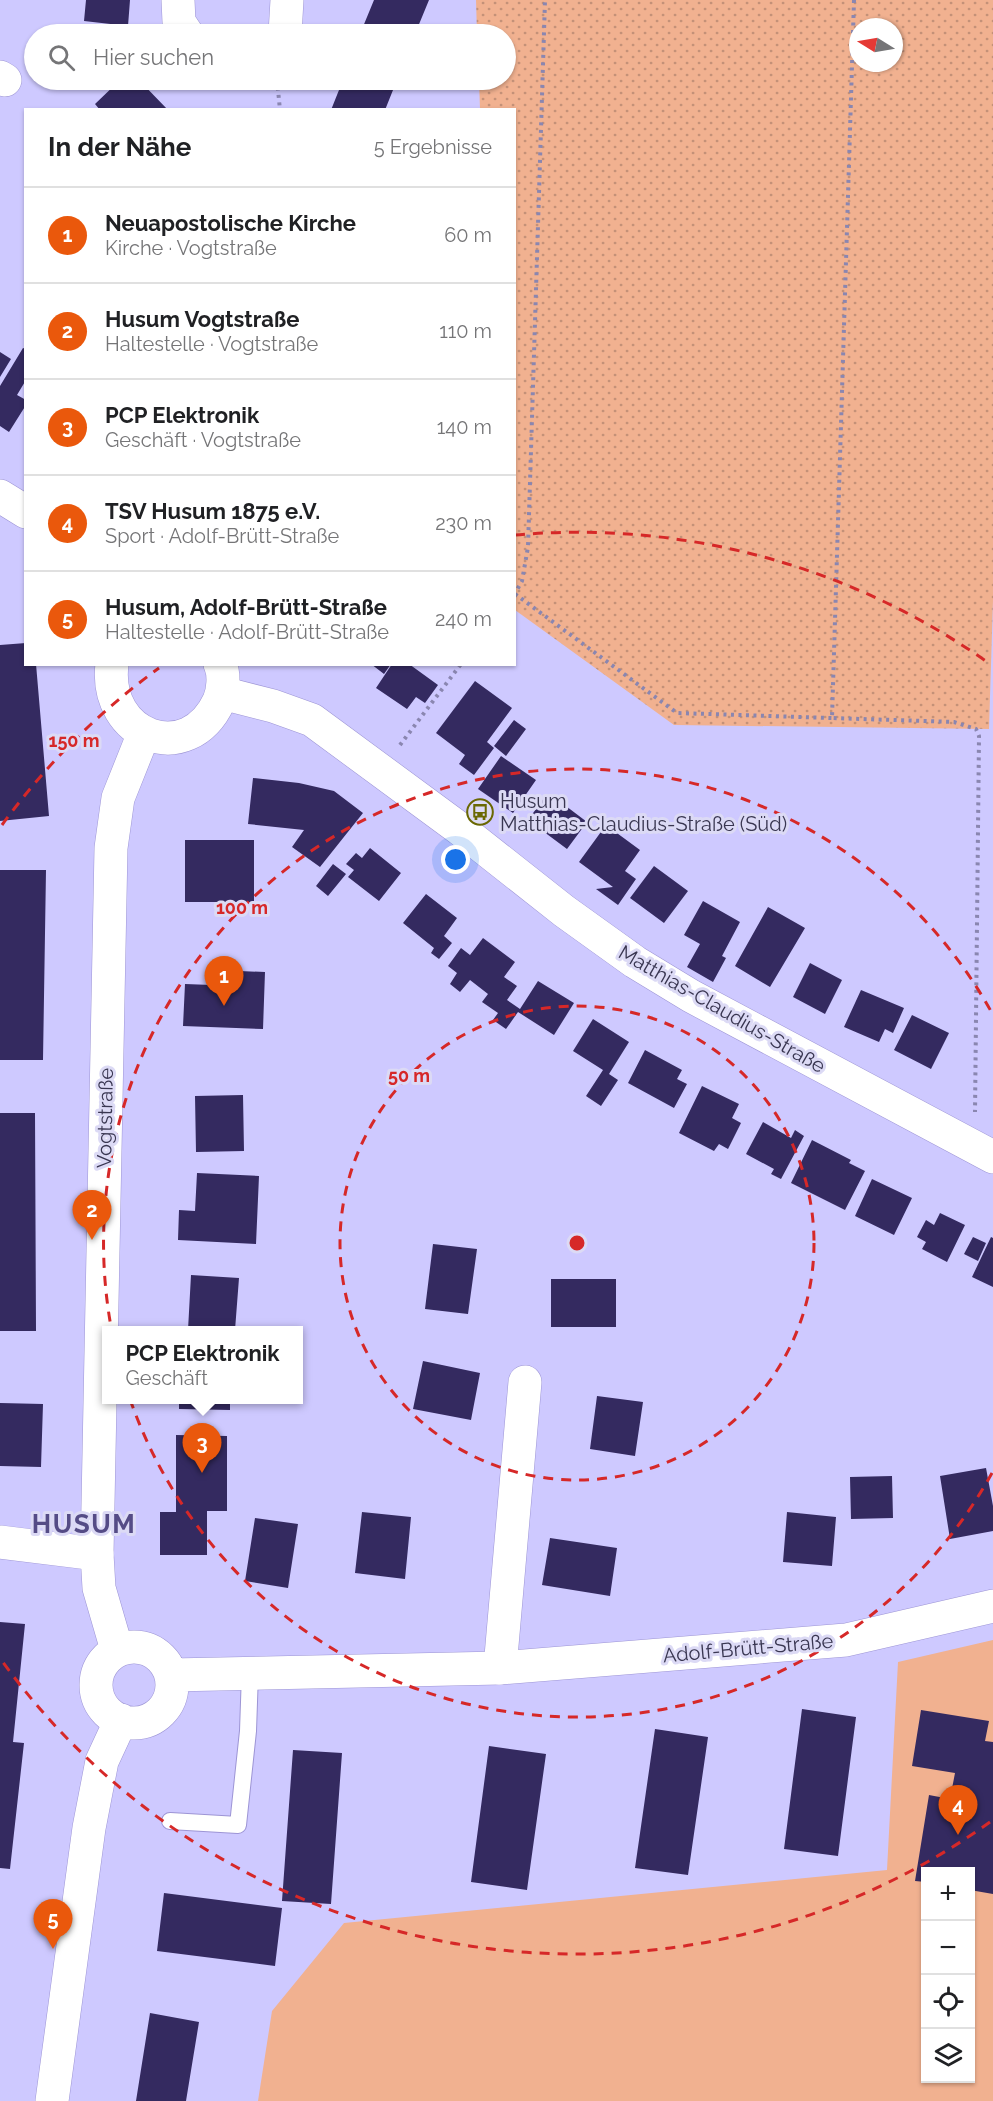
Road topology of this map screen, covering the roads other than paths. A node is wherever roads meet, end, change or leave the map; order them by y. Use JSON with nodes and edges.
{"nodes":[{"id":1,"x":178,"y":0,"type":"edge"},
{"id":2,"x":287,"y":0,"type":"edge"},
{"id":3,"x":180,"y":24,"type":"edge"},
{"id":4,"x":286,"y":24,"type":"edge"},
{"id":5,"x":0,"y":496,"type":"edge"},
{"id":6,"x":24,"y":511,"type":"edge"},
{"id":7,"x":111,"y":666,"type":"edge"},
{"id":8,"x":221,"y":679,"type":"edge"},
{"id":9,"x":144,"y":733,"type":"junction"},
{"id":10,"x":984,"y":1152,"type":"edge"},
{"id":11,"x":525,"y":1382,"type":"dead end"},
{"id":12,"x":0,"y":1542,"type":"edge"},
{"id":13,"x":97,"y":1554,"type":"junction"},
{"id":14,"x":992,"y":1610,"type":"edge"},
{"id":15,"x":117,"y":1650,"type":"junction"},
{"id":16,"x":500,"y":1668,"type":"junction"},
{"id":17,"x":250,"y":1673,"type":"junction"},
{"id":18,"x":171,"y":1676,"type":"junction"},
{"id":19,"x":121,"y":1720,"type":"junction"},
{"id":20,"x":170,"y":1821,"type":"dead end"},
{"id":21,"x":52,"y":2101,"type":"edge"}],
"edges":[{"from":1,"to":3,"type":"street"},
{"from":2,"to":4,"type":"street"},
{"from":5,"to":6,"type":"street"},
{"from":7,"to":9,"type":"street"},
{"from":8,"to":9,"type":"street","name":"Matthias-Claudius-Straße"},
{"from":8,"to":10,"type":"street","name":"Matthias-Claudius-Straße"},
{"from":9,"to":13,"type":"street","name":"Vogtstraße"},
{"from":11,"to":16,"type":"street"},
{"from":12,"to":13,"type":"street"},
{"from":13,"to":15,"type":"street","name":"Vogtstraße"},
{"from":14,"to":16,"type":"street","name":"Adolf-Brütt-Straße"},
{"from":15,"to":18,"type":"street"},
{"from":15,"to":19,"type":"street"},
{"from":16,"to":17,"type":"street","name":"Adolf-Brütt-Straße"},
{"from":17,"to":18,"type":"street","name":"Adolf-Brütt-Straße"},
{"from":17,"to":20,"type":"lane"},
{"from":18,"to":19,"type":"street"},
{"from":19,"to":21,"type":"street"}]}
